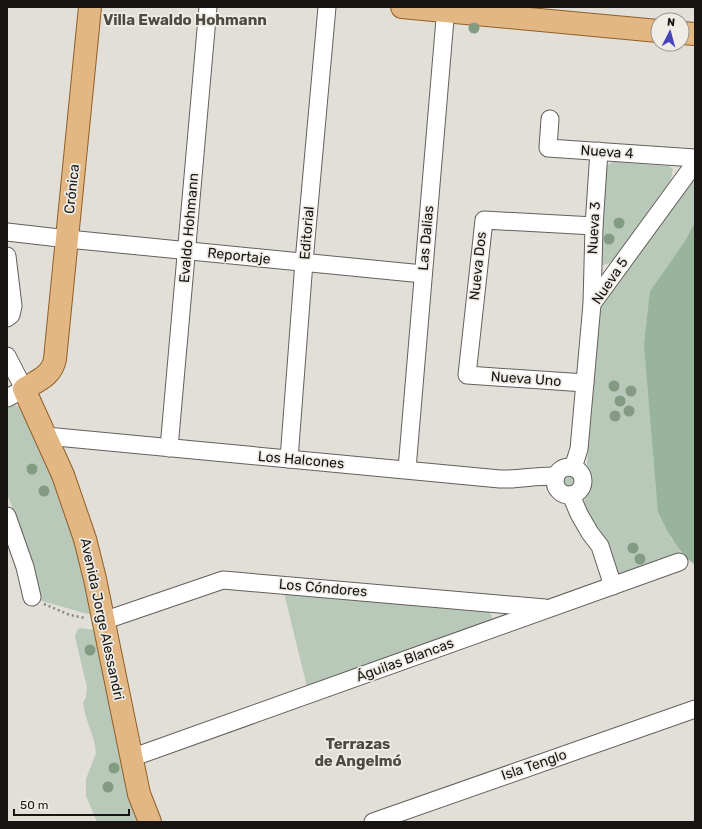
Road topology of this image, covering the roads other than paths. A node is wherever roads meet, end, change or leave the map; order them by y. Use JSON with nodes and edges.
{"nodes":[{"id":1,"x":90,"y":7,"type":"edge"},
{"id":2,"x":208,"y":7,"type":"edge"},
{"id":3,"x":326,"y":7,"type":"edge"},
{"id":4,"x":402,"y":7,"type":"edge"},
{"id":5,"x":446,"y":9,"type":"edge"},
{"id":6,"x":650,"y":30,"type":"edge"},
{"id":7,"x":550,"y":119,"type":"dead end"},
{"id":8,"x":599,"y":151,"type":"junction"},
{"id":9,"x":695,"y":158,"type":"edge"},
{"id":10,"x":695,"y":163,"type":"edge"},
{"id":11,"x":594,"y":226,"type":"junction"},
{"id":12,"x":7,"y":232,"type":"edge"},
{"id":13,"x":68,"y":239,"type":"junction"},
{"id":14,"x":187,"y":251,"type":"junction"},
{"id":15,"x":7,"y":256,"type":"edge"},
{"id":16,"x":304,"y":262,"type":"junction"},
{"id":17,"x":423,"y":274,"type":"junction"},
{"id":18,"x":592,"y":304,"type":"junction"},
{"id":19,"x":7,"y":318,"type":"edge"},
{"id":20,"x":7,"y":356,"type":"edge"},
{"id":21,"x":466,"y":375,"type":"joint"},
{"id":22,"x":585,"y":382,"type":"junction"},
{"id":23,"x":15,"y":394,"type":"edge"},
{"id":24,"x":46,"y":436,"type":"junction"},
{"id":25,"x":169,"y":448,"type":"junction"},
{"id":26,"x":289,"y":459,"type":"junction"},
{"id":27,"x":573,"y":468,"type":"junction"},
{"id":28,"x":406,"y":469,"type":"junction"},
{"id":29,"x":556,"y":476,"type":"junction"},
{"id":30,"x":571,"y":494,"type":"junction"},
{"id":31,"x":8,"y":522,"type":"edge"},
{"id":32,"x":679,"y":562,"type":"dead end"},
{"id":33,"x":613,"y":586,"type":"junction"},
{"id":34,"x":32,"y":597,"type":"road end"},
{"id":35,"x":550,"y":608,"type":"junction"},
{"id":36,"x":103,"y":621,"type":"junction"},
{"id":37,"x":695,"y":709,"type":"edge"},
{"id":38,"x":131,"y":758,"type":"junction"},
{"id":39,"x":150,"y":822,"type":"edge"},
{"id":40,"x":373,"y":822,"type":"edge"}],
"edges":[{"from":1,"to":13,"type":"main road","name":"Crónica"},
{"from":2,"to":14,"type":"street","name":"Evaldo Hohmann"},
{"from":3,"to":16,"type":"street","name":"Editorial"},
{"from":4,"to":5,"type":"main road"},
{"from":5,"to":6,"type":"main road"},
{"from":5,"to":17,"type":"street","name":"Las Dalias"},
{"from":7,"to":8,"type":"street","name":"Nueva 4"},
{"from":8,"to":9,"type":"street","name":"Nueva 4"},
{"from":8,"to":11,"type":"street","name":"Nueva 3"},
{"from":10,"to":18,"type":"street","name":"Nueva 5"},
{"from":11,"to":18,"type":"street","name":"Nueva 3"},
{"from":11,"to":21,"type":"street","name":"Nueva Dos"},
{"from":12,"to":13,"type":"street","name":"Reportaje"},
{"from":13,"to":14,"type":"street","name":"Reportaje"},
{"from":13,"to":23,"type":"main road","name":"Crónica"},
{"from":14,"to":16,"type":"street","name":"Reportaje"},
{"from":14,"to":25,"type":"street","name":"Evaldo Hohmann"},
{"from":15,"to":19,"type":"street"},
{"from":16,"to":17,"type":"street","name":"Reportaje"},
{"from":16,"to":26,"type":"street","name":"Editorial"},
{"from":17,"to":28,"type":"street","name":"Las Dalias"},
{"from":18,"to":22,"type":"street","name":"Nueva 5"},
{"from":20,"to":23,"type":"street","name":"Avenida Jorge Alessandri"},
{"from":21,"to":22,"type":"street","name":"Nueva Uno"},
{"from":22,"to":27,"type":"street","name":"Nueva 5"},
{"from":23,"to":24,"type":"main road","name":"Avenida Jorge Alessandri"},
{"from":24,"to":25,"type":"street","name":"Los Halcones"},
{"from":24,"to":36,"type":"main road","name":"Avenida Jorge Alessandri"},
{"from":25,"to":26,"type":"street","name":"Los Halcones"},
{"from":26,"to":28,"type":"street","name":"Los Halcones"},
{"from":27,"to":29,"type":"street"},
{"from":27,"to":30,"type":"street"},
{"from":28,"to":29,"type":"street","name":"Los Halcones"},
{"from":29,"to":30,"type":"street"},
{"from":30,"to":33,"type":"street"},
{"from":31,"to":34,"type":"street"},
{"from":32,"to":33,"type":"street","name":"Águilas Blancas"},
{"from":33,"to":35,"type":"street","name":"Águilas Blancas"},
{"from":35,"to":36,"type":"street","name":"Los Cóndores"},
{"from":35,"to":38,"type":"street","name":"Águilas Blancas"},
{"from":36,"to":38,"type":"main road","name":"Avenida Jorge Alessandri"},
{"from":37,"to":40,"type":"street","name":"Isla Tenglo"},
{"from":38,"to":39,"type":"main road","name":"Avenida Jorge Alessandri"}]}
